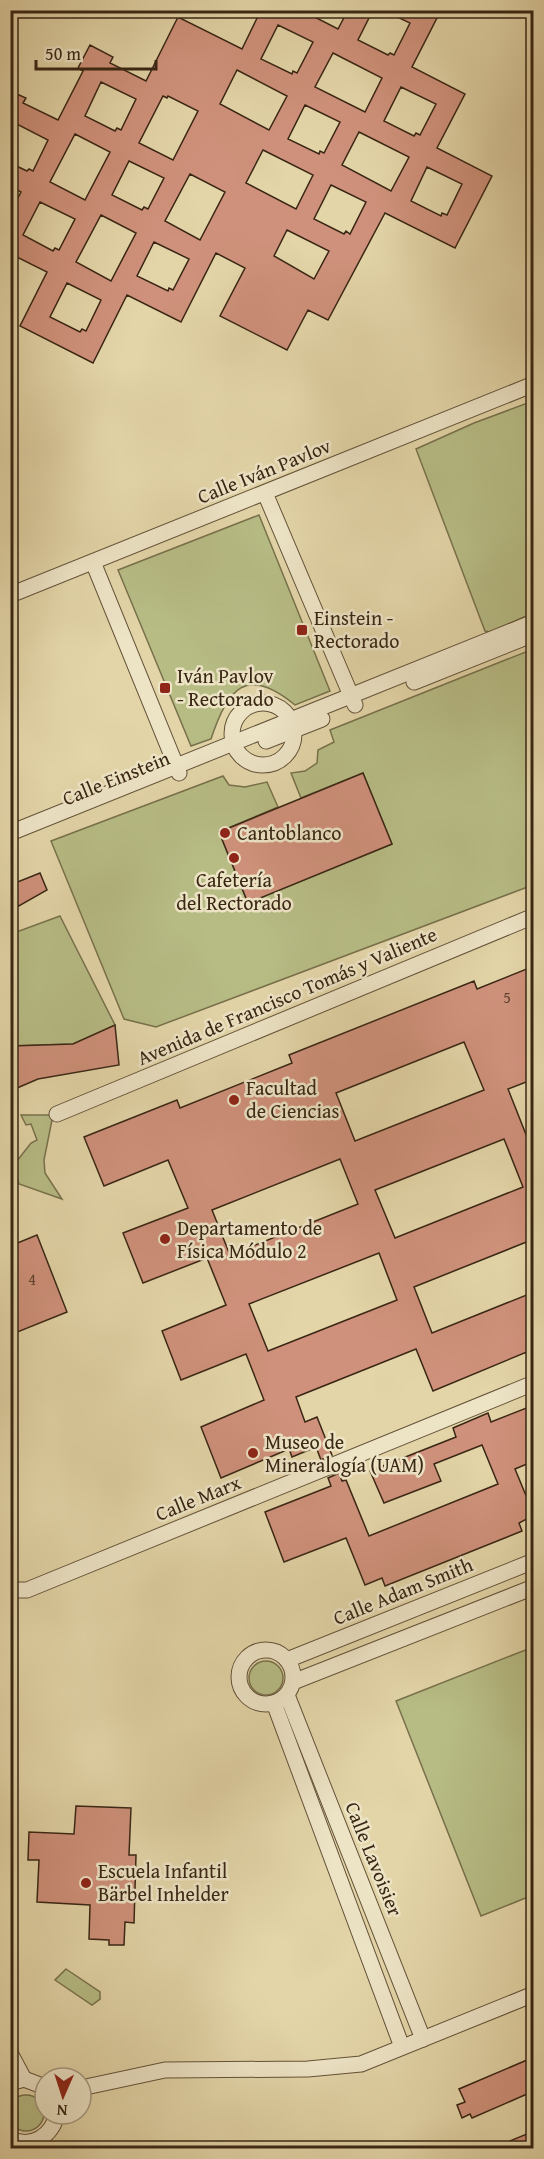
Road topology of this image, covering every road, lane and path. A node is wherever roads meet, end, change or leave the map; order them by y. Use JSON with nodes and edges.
{"nodes":[{"id":1,"x":534,"y":384,"type":"edge"},
{"id":2,"x":265,"y":493,"type":"junction"},
{"id":3,"x":93,"y":562,"type":"junction"},
{"id":4,"x":10,"y":596,"type":"edge"},
{"id":5,"x":534,"y":622,"type":"edge"},
{"id":6,"x":534,"y":634,"type":"edge"},
{"id":7,"x":353,"y":701,"type":"junction"},
{"id":8,"x":293,"y":725,"type":"junction"},
{"id":9,"x":235,"y":748,"type":"junction"},
{"id":10,"x":178,"y":770,"type":"junction"},
{"id":11,"x":10,"y":833,"type":"edge"},
{"id":12,"x":10,"y":843,"type":"edge"},
{"id":13,"x":534,"y":916,"type":"edge"},
{"id":14,"x":57,"y":1114,"type":"dead end"},
{"id":15,"x":534,"y":1383,"type":"edge"},
{"id":16,"x":534,"y":1561,"type":"edge"},
{"id":17,"x":534,"y":1587,"type":"edge"},
{"id":18,"x":10,"y":1590,"type":"edge"},
{"id":19,"x":287,"y":1660,"type":"junction"},
{"id":20,"x":284,"y":1694,"type":"junction"},
{"id":21,"x":534,"y":1994,"type":"edge"},
{"id":22,"x":423,"y":2039,"type":"junction"},
{"id":23,"x":402,"y":2047,"type":"junction"},
{"id":24,"x":10,"y":2053,"type":"edge"},
{"id":25,"x":17,"y":2081,"type":"edge"},
{"id":26,"x":96,"y":2082,"type":"junction"},
{"id":27,"x":93,"y":2083,"type":"edge"},
{"id":28,"x":33,"y":2084,"type":"edge"},
{"id":29,"x":93,"y":2085,"type":"edge"},
{"id":30,"x":53,"y":2126,"type":"edge"},
{"id":31,"x":10,"y":2139,"type":"edge"},
{"id":32,"x":34,"y":2145,"type":"edge"}],
"edges":[{"from":1,"to":2,"type":"street","name":"Calle Iván Pavlov"},
{"from":2,"to":3,"type":"street","name":"Calle Iván Pavlov"},
{"from":2,"to":7,"type":"street"},
{"from":3,"to":4,"type":"street","name":"Calle Iván Pavlov"},
{"from":3,"to":10,"type":"street"},
{"from":5,"to":7,"type":"street","name":"Calle Einstein"},
{"from":6,"to":7,"type":"street","name":"Calle Einstein"},
{"from":7,"to":8,"type":"street","name":"Calle Einstein"},
{"from":8,"to":9,"type":"street","name":"Calle Einstein"},
{"from":8,"to":9,"type":"street"},
{"from":8,"to":9,"type":"street"},
{"from":9,"to":10,"type":"street","name":"Calle Einstein"},
{"from":10,"to":11,"type":"street","name":"Calle Einstein"},
{"from":10,"to":12,"type":"street","name":"Calle Einstein"},
{"from":13,"to":14,"type":"street","name":"Avenida de Francisco Tomás y Valiente"},
{"from":15,"to":18,"type":"street","name":"Calle Marx"},
{"from":16,"to":19,"type":"street","name":"Calle Adam Smith"},
{"from":17,"to":20,"type":"street"},
{"from":19,"to":20,"type":"street"},
{"from":19,"to":20,"type":"street"},
{"from":20,"to":22,"type":"street","name":"Calle Lavoisier"},
{"from":20,"to":23,"type":"street","name":"Calle Lavoisier"},
{"from":21,"to":22,"type":"street"},
{"from":22,"to":23,"type":"street"},
{"from":23,"to":26,"type":"street"},
{"from":24,"to":25,"type":"street"},
{"from":25,"to":28,"type":"street"},
{"from":26,"to":27,"type":"street"},
{"from":26,"to":29,"type":"street"},
{"from":30,"to":32,"type":"street"},
{"from":31,"to":32,"type":"street"}]}
